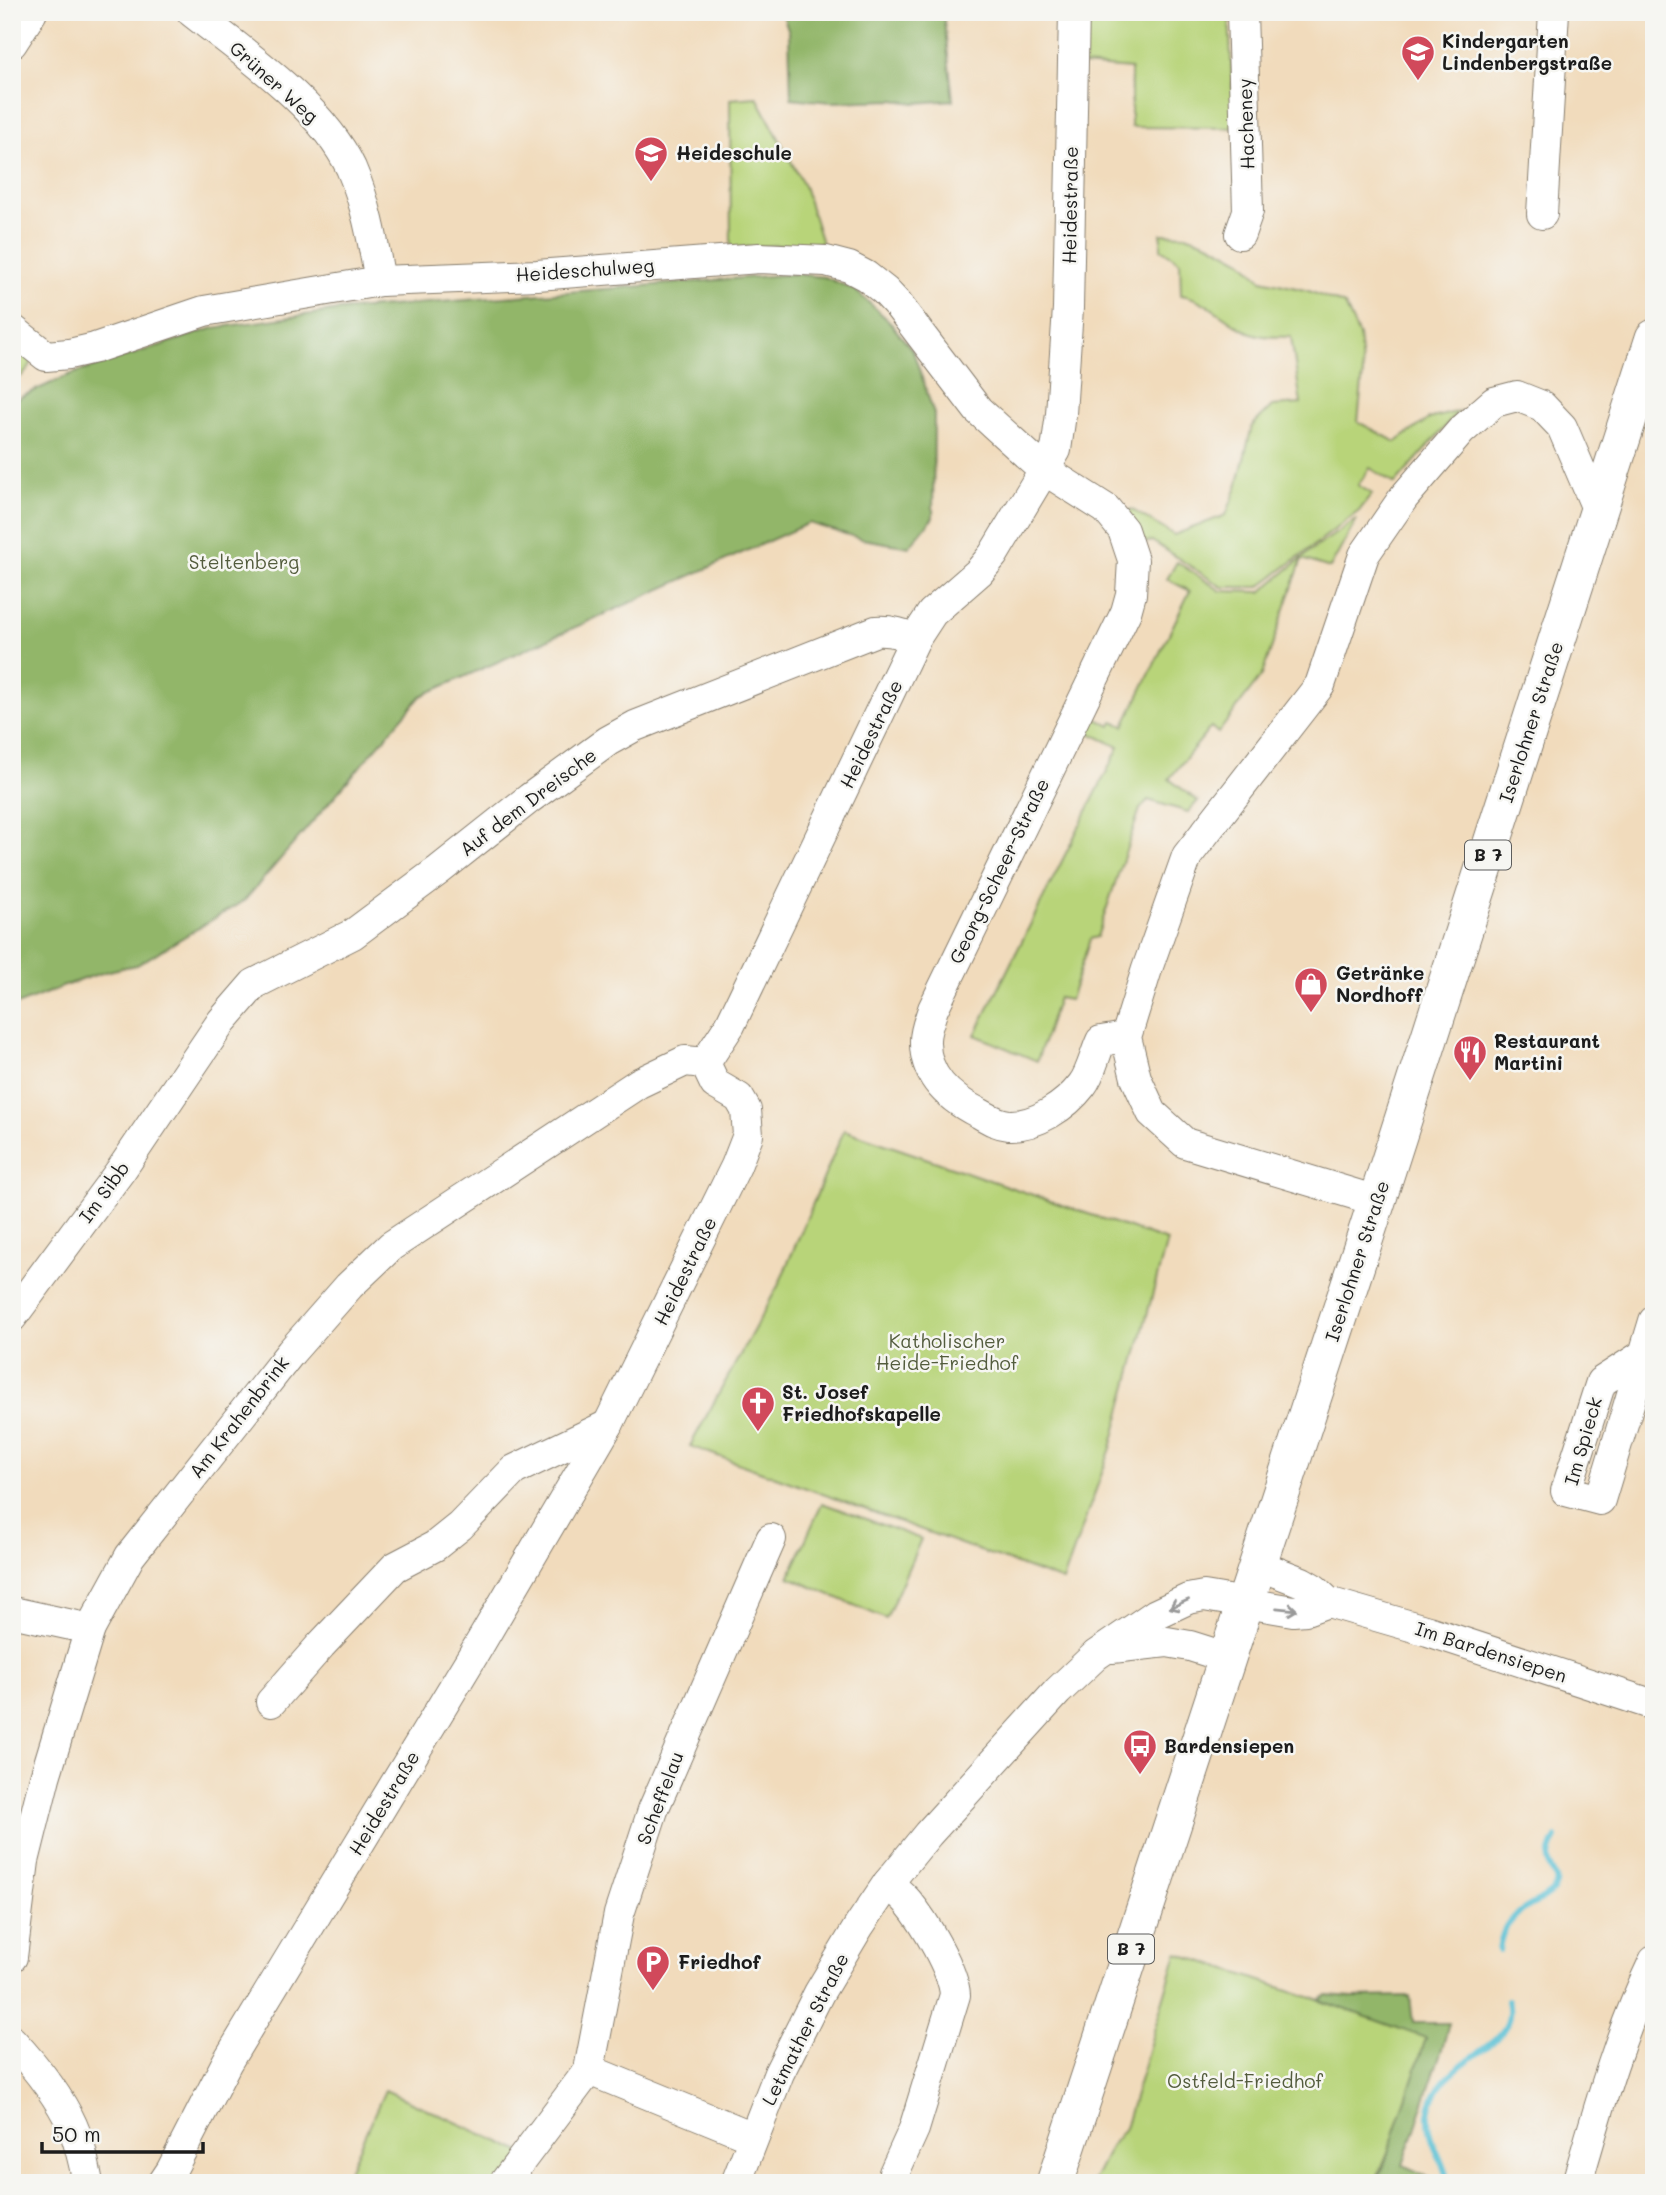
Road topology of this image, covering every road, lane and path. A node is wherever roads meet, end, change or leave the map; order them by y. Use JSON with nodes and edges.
{"nodes":[{"id":1,"x":32,"y":12,"type":"edge"},
{"id":2,"x":192,"y":12,"type":"edge"},
{"id":3,"x":1074,"y":12,"type":"edge"},
{"id":4,"x":1242,"y":12,"type":"edge"},
{"id":5,"x":1554,"y":12,"type":"edge"},
{"id":6,"x":12,"y":43,"type":"edge"},
{"id":7,"x":1542,"y":214,"type":"dead end"},
{"id":8,"x":1240,"y":234,"type":"dead end"},
{"id":9,"x":380,"y":281,"type":"junction"},
{"id":10,"x":12,"y":329,"type":"edge"},
{"id":11,"x":1654,"y":338,"type":"edge"},
{"id":12,"x":1648,"y":380,"type":"edge"},
{"id":13,"x":1043,"y":469,"type":"junction"},
{"id":14,"x":1598,"y":511,"type":"junction"},
{"id":15,"x":915,"y":639,"type":"junction"},
{"id":16,"x":1126,"y":1037,"type":"junction"},
{"id":17,"x":705,"y":1063,"type":"junction"},
{"id":18,"x":191,"y":1064,"type":"joint"},
{"id":19,"x":1377,"y":1201,"type":"junction"},
{"id":20,"x":12,"y":1317,"type":"edge"},
{"id":21,"x":1654,"y":1321,"type":"edge"},
{"id":22,"x":1643,"y":1355,"type":"dead end"},
{"id":23,"x":608,"y":1424,"type":"junction"},
{"id":24,"x":771,"y":1539,"type":"dead end"},
{"id":25,"x":1258,"y":1565,"type":"junction"},
{"id":26,"x":1246,"y":1602,"type":"junction"},
{"id":27,"x":1328,"y":1602,"type":"junction"},
{"id":28,"x":12,"y":1612,"type":"edge"},
{"id":29,"x":90,"y":1629,"type":"junction"},
{"id":30,"x":1108,"y":1649,"type":"junction"},
{"id":31,"x":1228,"y":1658,"type":"junction"},
{"id":32,"x":271,"y":1702,"type":"dead end"},
{"id":33,"x":1654,"y":1705,"type":"edge"},
{"id":34,"x":888,"y":1883,"type":"junction"},
{"id":35,"x":12,"y":1957,"type":"edge"},
{"id":36,"x":1654,"y":1961,"type":"edge"},
{"id":37,"x":13,"y":2036,"type":"edge"},
{"id":38,"x":589,"y":2070,"type":"junction"},
{"id":39,"x":753,"y":2137,"type":"junction"},
{"id":40,"x":894,"y":2173,"type":"dead end"},
{"id":41,"x":88,"y":2183,"type":"edge"},
{"id":42,"x":163,"y":2183,"type":"edge"},
{"id":43,"x":504,"y":2183,"type":"edge"},
{"id":44,"x":736,"y":2183,"type":"edge"},
{"id":45,"x":1055,"y":2183,"type":"edge"},
{"id":46,"x":1577,"y":2183,"type":"edge"}],
"edges":[{"from":1,"to":6,"type":"street"},
{"from":2,"to":9,"type":"street","name":"Grüner Weg"},
{"from":3,"to":13,"type":"street","name":"Heidestraße"},
{"from":4,"to":8,"type":"street","name":"Hacheney"},
{"from":5,"to":7,"type":"street"},
{"from":9,"to":10,"type":"street","name":"Heideschulweg"},
{"from":9,"to":13,"type":"street","name":"Heideschulweg"},
{"from":11,"to":12,"type":"main road","name":"Iserlohner Straße","number":"B 7"},
{"from":12,"to":14,"type":"main road","name":"Iserlohner Straße","number":"B 7"},
{"from":13,"to":15,"type":"street","name":"Heidestraße"},
{"from":13,"to":16,"type":"street","name":"Georg-Scheer-Straße"},
{"from":14,"to":16,"type":"street"},
{"from":14,"to":19,"type":"main road","name":"Iserlohner Straße","number":"B 7"},
{"from":15,"to":17,"type":"street","name":"Heidestraße"},
{"from":15,"to":18,"type":"street","name":"Auf dem Dreische"},
{"from":16,"to":19,"type":"street"},
{"from":17,"to":23,"type":"street","name":"Heidestraße"},
{"from":17,"to":29,"type":"street","name":"Am Krahenbrink"},
{"from":18,"to":20,"type":"street","name":"Im Sibb"},
{"from":19,"to":25,"type":"main road","name":"Iserlohner Straße","number":"B 7"},
{"from":21,"to":22,"type":"street"},
{"from":23,"to":32,"type":"street"},
{"from":23,"to":42,"type":"street","name":"Heidestraße"},
{"from":24,"to":38,"type":"street","name":"Scheffelau"},
{"from":25,"to":26,"type":"main road","name":"Iserlohner Straße","number":"B 7"},
{"from":25,"to":27,"type":"street","name":"Im Bardensiepen"},
{"from":26,"to":27,"type":"street","one_way":true},
{"from":26,"to":30,"type":"street","name":"Letmather Straße","one_way":true},
{"from":26,"to":31,"type":"main road","name":"Iserlohner Straße","number":"B 7"},
{"from":27,"to":33,"type":"street","name":"Im Bardensiepen"},
{"from":28,"to":29,"type":"street"},
{"from":29,"to":35,"type":"street","name":"Am Krahenbrink"},
{"from":30,"to":31,"type":"street","name":"Letmather Straße"},
{"from":30,"to":34,"type":"street","name":"Letmather Straße"},
{"from":31,"to":45,"type":"main road","name":"Iserlohner Straße","number":"B 7"},
{"from":34,"to":39,"type":"street","name":"Letmather Straße"},
{"from":34,"to":40,"type":"street"},
{"from":36,"to":46,"type":"street"},
{"from":37,"to":41,"type":"street"},
{"from":38,"to":39,"type":"street"},
{"from":38,"to":43,"type":"street","name":"Scheffelau"},
{"from":39,"to":44,"type":"street","name":"Letmather Straße"}]}
